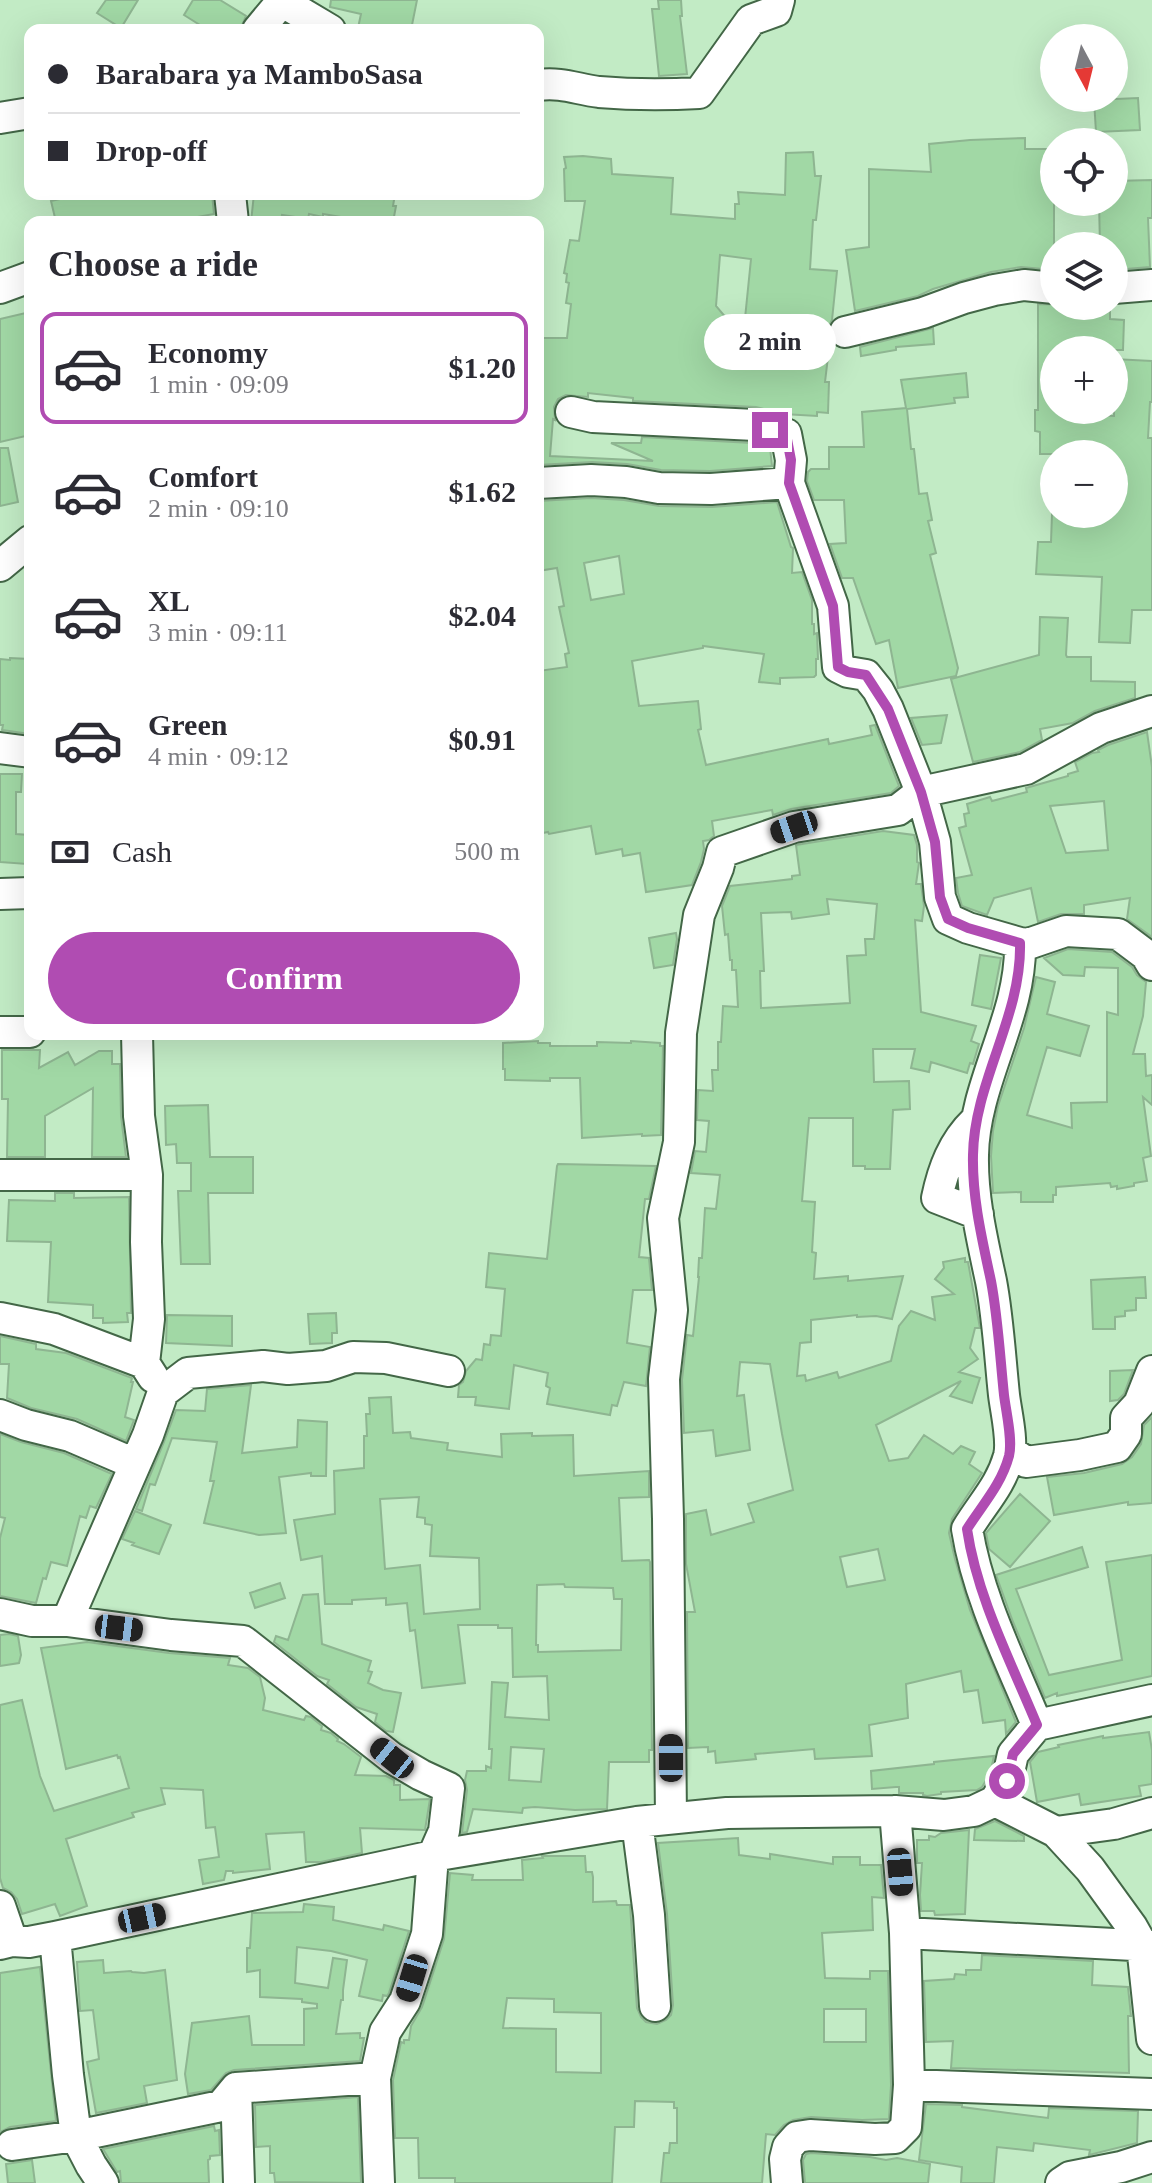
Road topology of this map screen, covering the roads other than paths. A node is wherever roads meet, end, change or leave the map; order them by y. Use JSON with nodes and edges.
{"nodes":[{"id":1,"x":779,"y":0,"type":"edge"},
{"id":2,"x":283,"y":1,"type":"edge"},
{"id":3,"x":263,"y":24,"type":"edge"},
{"id":4,"x":320,"y":24,"type":"edge"},
{"id":5,"x":544,"y":84,"type":"edge"},
{"id":6,"x":24,"y":114,"type":"edge"},
{"id":7,"x":0,"y":118,"type":"edge"},
{"id":8,"x":24,"y":279,"type":"edge"},
{"id":9,"x":1152,"y":285,"type":"edge"},
{"id":10,"x":1040,"y":287,"type":"edge"},
{"id":11,"x":1128,"y":287,"type":"edge"},
{"id":12,"x":0,"y":288,"type":"edge"},
{"id":13,"x":845,"y":332,"type":"dead end"},
{"id":14,"x":571,"y":412,"type":"dead end"},
{"id":15,"x":544,"y":483,"type":"edge"},
{"id":16,"x":789,"y":483,"type":"junction"},
{"id":17,"x":24,"y":546,"type":"edge"},
{"id":18,"x":0,"y":566,"type":"edge"},
{"id":19,"x":1152,"y":711,"type":"edge"},
{"id":20,"x":0,"y":748,"type":"edge"},
{"id":21,"x":24,"y":751,"type":"edge"},
{"id":22,"x":921,"y":792,"type":"junction"},
{"id":23,"x":24,"y":893,"type":"edge"},
{"id":24,"x":0,"y":894,"type":"edge"},
{"id":25,"x":1020,"y":943,"type":"junction"},
{"id":26,"x":1152,"y":965,"type":"edge"},
{"id":27,"x":0,"y":1032,"type":"edge"},
{"id":28,"x":24,"y":1032,"type":"edge"},
{"id":29,"x":137,"y":1040,"type":"edge"},
{"id":30,"x":0,"y":1175,"type":"edge"},
{"id":31,"x":147,"y":1175,"type":"junction"},
{"id":32,"x":0,"y":1318,"type":"edge"},
{"id":33,"x":144,"y":1363,"type":"junction"},
{"id":34,"x":449,"y":1371,"type":"dead end"},
{"id":35,"x":1152,"y":1371,"type":"edge"},
{"id":36,"x":163,"y":1392,"type":"junction"},
{"id":37,"x":0,"y":1415,"type":"edge"},
{"id":38,"x":1010,"y":1451,"type":"junction"},
{"id":39,"x":135,"y":1464,"type":"junction"},
{"id":40,"x":0,"y":1614,"type":"edge"},
{"id":41,"x":67,"y":1621,"type":"junction"},
{"id":42,"x":1152,"y":1700,"type":"edge"},
{"id":43,"x":1037,"y":1725,"type":"junction"},
{"id":44,"x":995,"y":1801,"type":"junction"},
{"id":45,"x":895,"y":1811,"type":"junction"},
{"id":46,"x":1152,"y":1813,"type":"edge"},
{"id":47,"x":671,"y":1818,"type":"junction"},
{"id":48,"x":637,"y":1822,"type":"junction"},
{"id":49,"x":1056,"y":1832,"type":"junction"},
{"id":50,"x":433,"y":1856,"type":"junction"},
{"id":51,"x":0,"y":1906,"type":"edge"},
{"id":52,"x":905,"y":1933,"type":"junction"},
{"id":53,"x":55,"y":1937,"type":"junction"},
{"id":54,"x":6,"y":1943,"type":"edge"},
{"id":55,"x":1147,"y":1945,"type":"edge"},
{"id":56,"x":655,"y":2006,"type":"dead end"},
{"id":57,"x":1152,"y":2039,"type":"edge"},
{"id":58,"x":375,"y":2078,"type":"junction"},
{"id":59,"x":909,"y":2085,"type":"junction"},
{"id":60,"x":236,"y":2088,"type":"junction"},
{"id":61,"x":1152,"y":2094,"type":"edge"},
{"id":62,"x":76,"y":2136,"type":"junction"},
{"id":63,"x":12,"y":2145,"type":"dead end"},
{"id":64,"x":1152,"y":2157,"type":"edge"},
{"id":65,"x":103,"y":2183,"type":"edge"},
{"id":66,"x":239,"y":2183,"type":"edge"},
{"id":67,"x":379,"y":2183,"type":"edge"},
{"id":68,"x":787,"y":2183,"type":"edge"},
{"id":69,"x":1061,"y":2183,"type":"edge"}],
"edges":[{"from":1,"to":5,"type":"street"},
{"from":2,"to":3,"type":"street"},
{"from":2,"to":4,"type":"street"},
{"from":6,"to":7,"type":"street"},
{"from":8,"to":12,"type":"street"},
{"from":9,"to":11,"type":"street"},
{"from":10,"to":13,"type":"street"},
{"from":14,"to":16,"type":"street"},
{"from":15,"to":16,"type":"street"},
{"from":16,"to":22,"type":"street"},
{"from":17,"to":18,"type":"street"},
{"from":19,"to":22,"type":"street"},
{"from":20,"to":21,"type":"street"},
{"from":22,"to":25,"type":"street"},
{"from":22,"to":47,"type":"street"},
{"from":23,"to":24,"type":"street"},
{"from":25,"to":26,"type":"street"},
{"from":25,"to":38,"type":"street"},
{"from":27,"to":28,"type":"street"},
{"from":29,"to":31,"type":"street"},
{"from":30,"to":31,"type":"street"},
{"from":31,"to":33,"type":"street"},
{"from":32,"to":33,"type":"street"},
{"from":33,"to":36,"type":"street"},
{"from":34,"to":36,"type":"street"},
{"from":35,"to":38,"type":"street"},
{"from":36,"to":39,"type":"street"},
{"from":37,"to":39,"type":"street"},
{"from":38,"to":43,"type":"street"},
{"from":39,"to":41,"type":"street"},
{"from":40,"to":41,"type":"street"},
{"from":41,"to":50,"type":"street"},
{"from":42,"to":43,"type":"street"},
{"from":43,"to":44,"type":"street"},
{"from":44,"to":45,"type":"street"},
{"from":44,"to":49,"type":"street"},
{"from":45,"to":47,"type":"street"},
{"from":45,"to":52,"type":"street"},
{"from":46,"to":49,"type":"street"},
{"from":47,"to":48,"type":"street"},
{"from":48,"to":50,"type":"street"},
{"from":48,"to":56,"type":"street"},
{"from":49,"to":55,"type":"street"},
{"from":50,"to":53,"type":"street"},
{"from":50,"to":58,"type":"street"},
{"from":51,"to":54,"type":"street"},
{"from":52,"to":55,"type":"street"},
{"from":52,"to":59,"type":"street"},
{"from":53,"to":54,"type":"street"},
{"from":53,"to":62,"type":"street"},
{"from":55,"to":57,"type":"street"},
{"from":58,"to":60,"type":"street"},
{"from":58,"to":67,"type":"street"},
{"from":59,"to":61,"type":"street"},
{"from":59,"to":68,"type":"street"},
{"from":60,"to":62,"type":"street"},
{"from":60,"to":66,"type":"street"},
{"from":62,"to":63,"type":"street"},
{"from":62,"to":65,"type":"street"},
{"from":64,"to":69,"type":"street"}]}
